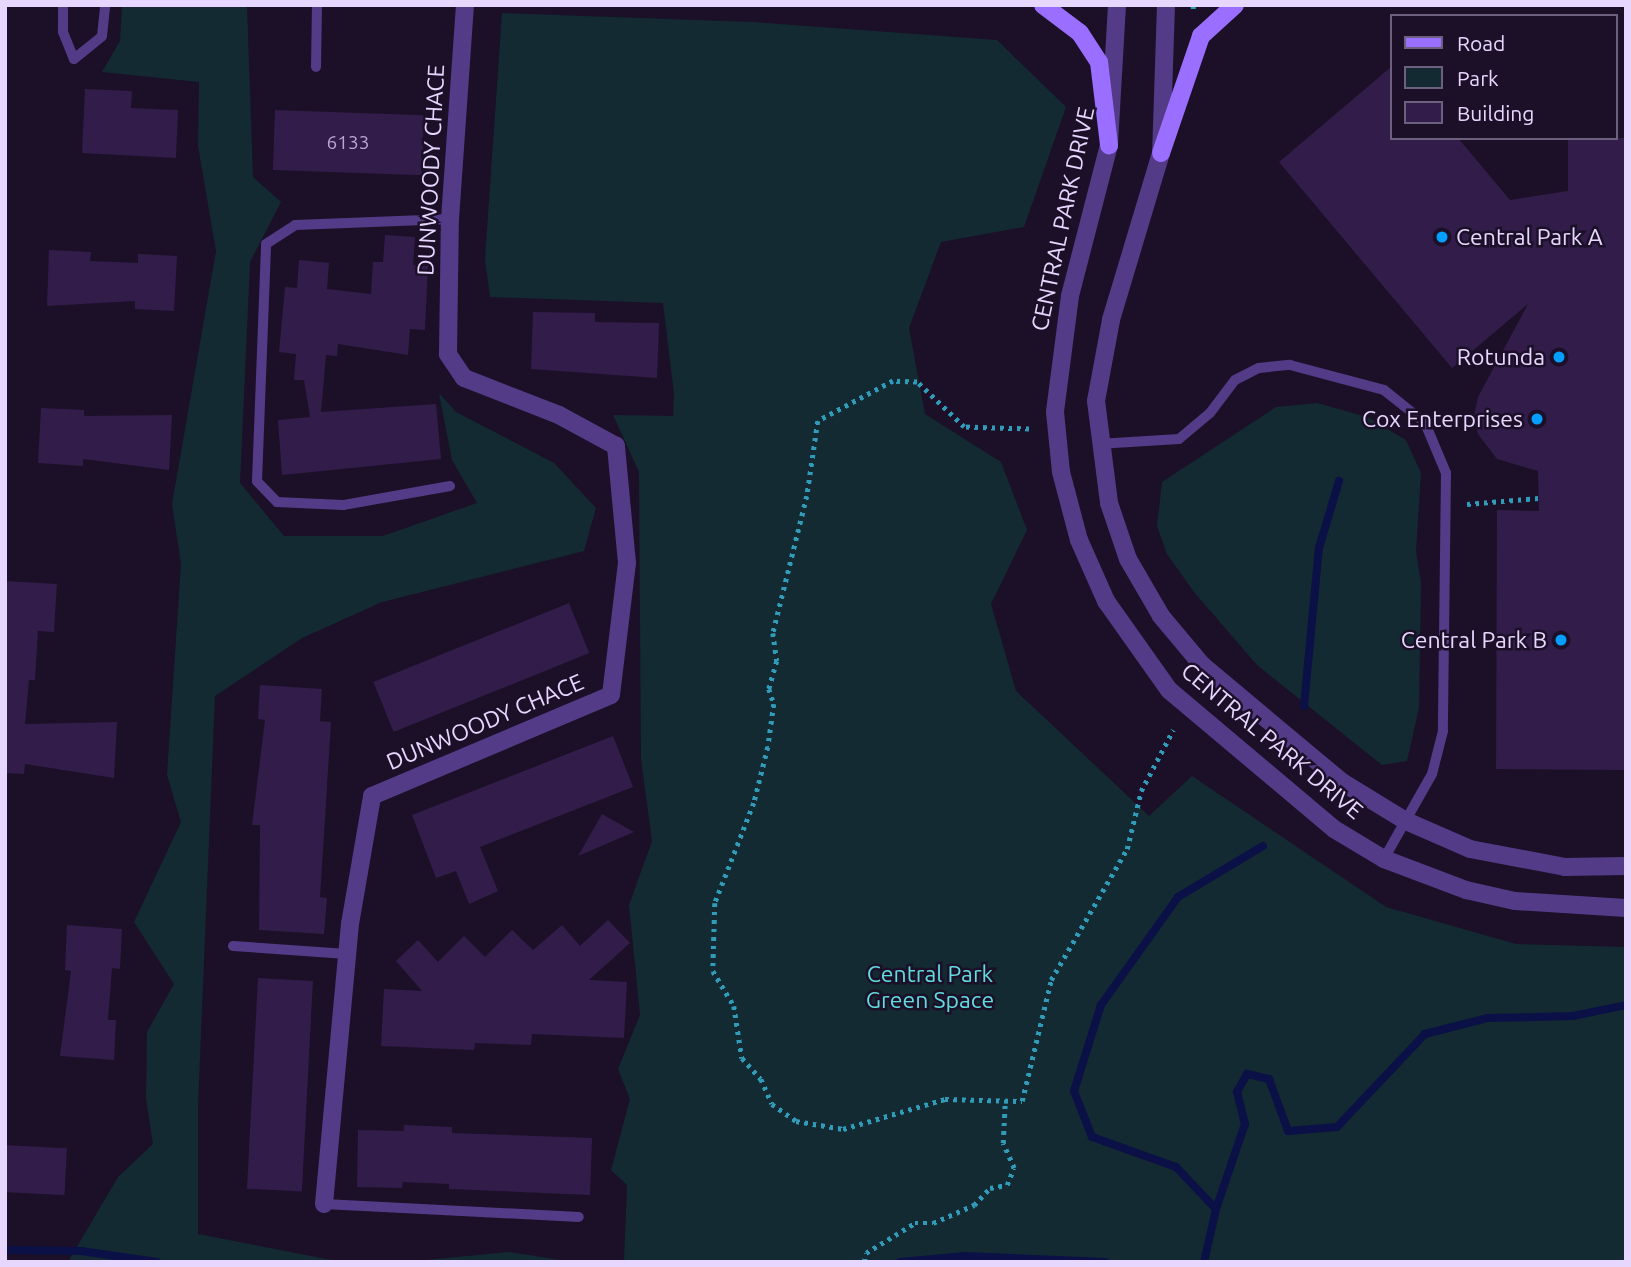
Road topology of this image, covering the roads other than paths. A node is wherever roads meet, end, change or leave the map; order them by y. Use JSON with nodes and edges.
{"nodes":[{"id":1,"x":64,"y":5,"type":"edge"},
{"id":2,"x":105,"y":5,"type":"edge"},
{"id":3,"x":317,"y":5,"type":"edge"},
{"id":4,"x":465,"y":5,"type":"edge"},
{"id":5,"x":1043,"y":5,"type":"edge"},
{"id":6,"x":1116,"y":5,"type":"edge"},
{"id":7,"x":1166,"y":5,"type":"edge"},
{"id":8,"x":1235,"y":5,"type":"edge"},
{"id":9,"x":316,"y":67,"type":"dead end"},
{"id":10,"x":1109,"y":145,"type":"junction"},
{"id":11,"x":1161,"y":153,"type":"junction"},
{"id":12,"x":450,"y":219,"type":"junction"},
{"id":13,"x":1098,"y":444,"type":"junction"},
{"id":14,"x":450,"y":486,"type":"dead end"},
{"id":15,"x":1406,"y":821,"type":"junction"},
{"id":16,"x":1384,"y":859,"type":"junction"},
{"id":17,"x":1626,"y":866,"type":"edge"},
{"id":18,"x":1626,"y":908,"type":"edge"},
{"id":19,"x":233,"y":946,"type":"dead end"},
{"id":20,"x":347,"y":954,"type":"junction"},
{"id":21,"x":324,"y":1204,"type":"joint"},
{"id":22,"x":579,"y":1217,"type":"dead end"}],
"edges":[{"from":1,"to":2,"type":"lane"},
{"from":3,"to":9,"type":"lane"},
{"from":4,"to":12,"type":"street","name":"DUNWOODY CHACE"},
{"from":5,"to":10,"type":"main road"},
{"from":6,"to":10,"type":"street","name":"CENTRAL PARK DRIVE"},
{"from":7,"to":11,"type":"street","name":"CENTRAL PARK DRIVE"},
{"from":8,"to":11,"type":"main road"},
{"from":10,"to":16,"type":"street","name":"CENTRAL PARK DRIVE"},
{"from":11,"to":13,"type":"street","name":"CENTRAL PARK DRIVE"},
{"from":12,"to":14,"type":"lane"},
{"from":12,"to":20,"type":"street","name":"DUNWOODY CHACE"},
{"from":13,"to":15,"type":"street","name":"CENTRAL PARK DRIVE"},
{"from":13,"to":15,"type":"lane"},
{"from":15,"to":16,"type":"lane"},
{"from":15,"to":17,"type":"street","name":"CENTRAL PARK DRIVE"},
{"from":16,"to":18,"type":"street","name":"CENTRAL PARK DRIVE"},
{"from":19,"to":20,"type":"lane"},
{"from":20,"to":21,"type":"street","name":"DUNWOODY CHACE"},
{"from":21,"to":22,"type":"lane"}]}
